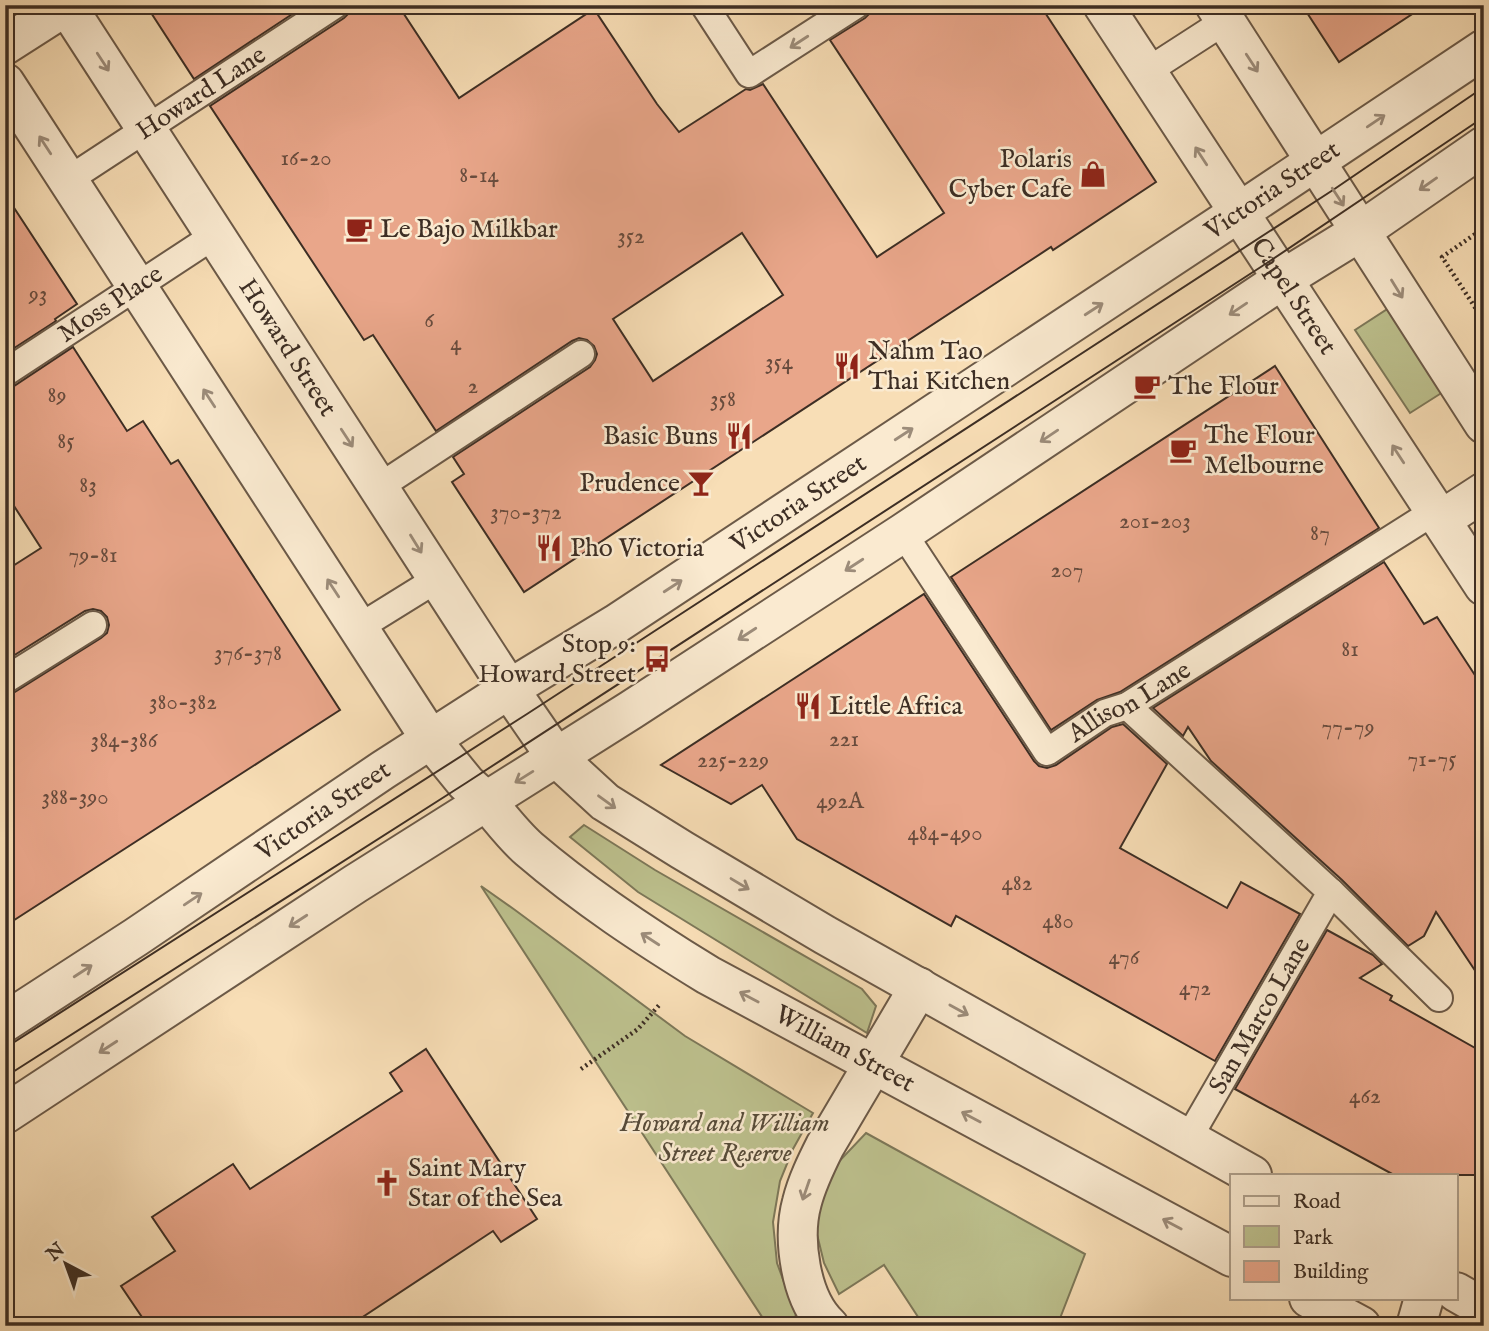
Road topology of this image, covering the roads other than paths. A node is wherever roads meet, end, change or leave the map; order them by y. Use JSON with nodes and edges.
{"nodes":[{"id":1,"x":335,"y":5,"type":"edge"},
{"id":2,"x":704,"y":5,"type":"edge"},
{"id":3,"x":856,"y":5,"type":"edge"},
{"id":4,"x":1103,"y":5,"type":"edge"},
{"id":5,"x":66,"y":6,"type":"edge"},
{"id":6,"x":1220,"y":13,"type":"edge"},
{"id":7,"x":5,"y":45,"type":"edge"},
{"id":8,"x":1484,"y":49,"type":"edge"},
{"id":9,"x":1146,"y":72,"type":"junction"},
{"id":10,"x":5,"y":83,"type":"edge"},
{"id":11,"x":146,"y":128,"type":"junction"},
{"id":12,"x":1484,"y":146,"type":"edge"},
{"id":13,"x":1315,"y":162,"type":"junction"},
{"id":14,"x":68,"y":180,"type":"junction"},
{"id":15,"x":1238,"y":214,"type":"junction"},
{"id":16,"x":1361,"y":231,"type":"junction"},
{"id":17,"x":215,"y":235,"type":"junction"},
{"id":18,"x":1283,"y":279,"type":"junction"},
{"id":19,"x":137,"y":286,"type":"junction"},
{"id":20,"x":581,"y":354,"type":"dead end"},
{"id":21,"x":5,"y":373,"type":"edge"},
{"id":22,"x":1484,"y":424,"type":"edge"},
{"id":23,"x":379,"y":487,"type":"junction"},
{"id":24,"x":1484,"y":492,"type":"edge"},
{"id":25,"x":1438,"y":515,"type":"junction"},
{"id":26,"x":903,"y":533,"type":"junction"},
{"id":27,"x":437,"y":579,"type":"junction"},
{"id":28,"x":1484,"y":586,"type":"edge"},
{"id":29,"x":93,"y":625,"type":"dead end"},
{"id":30,"x":358,"y":628,"type":"junction"},
{"id":31,"x":5,"y":680,"type":"edge"},
{"id":32,"x":509,"y":689,"type":"junction"},
{"id":33,"x":1128,"y":706,"type":"junction"},
{"id":34,"x":431,"y":740,"type":"junction"},
{"id":35,"x":556,"y":757,"type":"junction"},
{"id":36,"x":486,"y":801,"type":"junction"},
{"id":37,"x":1331,"y":892,"type":"junction"},
{"id":38,"x":919,"y":987,"type":"junction"},
{"id":39,"x":1439,"y":998,"type":"dead end"},
{"id":40,"x":5,"y":1021,"type":"edge"},
{"id":41,"x":873,"y":1065,"type":"junction"},
{"id":42,"x":5,"y":1114,"type":"edge"},
{"id":43,"x":1188,"y":1139,"type":"junction"},
{"id":44,"x":1250,"y":1174,"type":"edge"},
{"id":45,"x":1230,"y":1255,"type":"edge"},
{"id":46,"x":1458,"y":1293,"type":"edge"},
{"id":47,"x":1313,"y":1300,"type":"edge"},
{"id":48,"x":1423,"y":1300,"type":"edge"},
{"id":49,"x":1484,"y":1308,"type":"edge"},
{"id":50,"x":829,"y":1326,"type":"edge"},
{"id":51,"x":1361,"y":1326,"type":"edge"},
{"id":52,"x":1416,"y":1326,"type":"edge"}],
"edges":[{"from":1,"to":11,"type":"lane","name":"Howard Lane"},
{"from":3,"to":2,"type":"lane","one_way":true},
{"from":4,"to":9,"type":"street","name":"Capel Street"},
{"from":5,"to":7,"type":"street"},
{"from":5,"to":11,"type":"street","name":"Howard Street","one_way":true},
{"from":6,"to":9,"type":"lane"},
{"from":6,"to":13,"type":"street","one_way":true},
{"from":13,"to":8,"type":"street","name":"Victoria Street","one_way":true},
{"from":15,"to":9,"type":"street","name":"Capel Street","one_way":true},
{"from":14,"to":10,"type":"street","one_way":true},
{"from":11,"to":14,"type":"lane","name":"Howard Lane"},
{"from":11,"to":17,"type":"street","name":"Howard Street"},
{"from":12,"to":16,"type":"street","one_way":true},
{"from":13,"to":15,"type":"street","name":"Victoria Street"},
{"from":13,"to":16,"type":"street","one_way":true},
{"from":14,"to":19,"type":"street"},
{"from":15,"to":18,"type":"street","name":"Capel Street"},
{"from":32,"to":15,"type":"street","name":"Victoria Street","one_way":true},
{"from":16,"to":18,"type":"street"},
{"from":16,"to":22,"type":"street","one_way":true},
{"from":17,"to":19,"type":"lane","name":"Moss Place"},
{"from":17,"to":23,"type":"street","name":"Howard Street","one_way":true},
{"from":25,"to":18,"type":"street","name":"Capel Street","one_way":true},
{"from":18,"to":26,"type":"street","one_way":true},
{"from":19,"to":21,"type":"lane","name":"Moss Place"},
{"from":30,"to":19,"type":"street","one_way":true},
{"from":20,"to":23,"type":"lane"},
{"from":23,"to":27,"type":"street","name":"Howard Street","one_way":true},
{"from":24,"to":25,"type":"street"},
{"from":25,"to":28,"type":"street","name":"Capel Street"},
{"from":25,"to":33,"type":"lane","name":"Allison Lane"},
{"from":26,"to":33,"type":"lane","name":"Allison Lane"},
{"from":26,"to":35,"type":"street","one_way":true},
{"from":27,"to":30,"type":"lane"},
{"from":27,"to":32,"type":"street","name":"Howard Street"},
{"from":29,"to":31,"type":"lane"},
{"from":30,"to":34,"type":"street"},
{"from":32,"to":34,"type":"street","name":"Victoria Street"},
{"from":32,"to":35,"type":"street","name":"Howard Street"},
{"from":33,"to":37,"type":"lane"},
{"from":34,"to":36,"type":"street","name":"William Street"},
{"from":40,"to":34,"type":"street","name":"Victoria Street","one_way":true},
{"from":35,"to":36,"type":"street","one_way":true},
{"from":35,"to":38,"type":"street","one_way":true},
{"from":41,"to":36,"type":"street","name":"William Street","one_way":true},
{"from":36,"to":42,"type":"street","one_way":true},
{"from":37,"to":39,"type":"lane"},
{"from":37,"to":43,"type":"lane","name":"San Marco Lane"},
{"from":38,"to":41,"type":"street"},
{"from":38,"to":43,"type":"street","one_way":true},
{"from":45,"to":41,"type":"street","name":"William Street","one_way":true},
{"from":41,"to":50,"type":"street","one_way":true},
{"from":43,"to":44,"type":"street"},
{"from":46,"to":49,"type":"street"},
{"from":47,"to":51,"type":"street"},
{"from":48,"to":52,"type":"street"}]}
